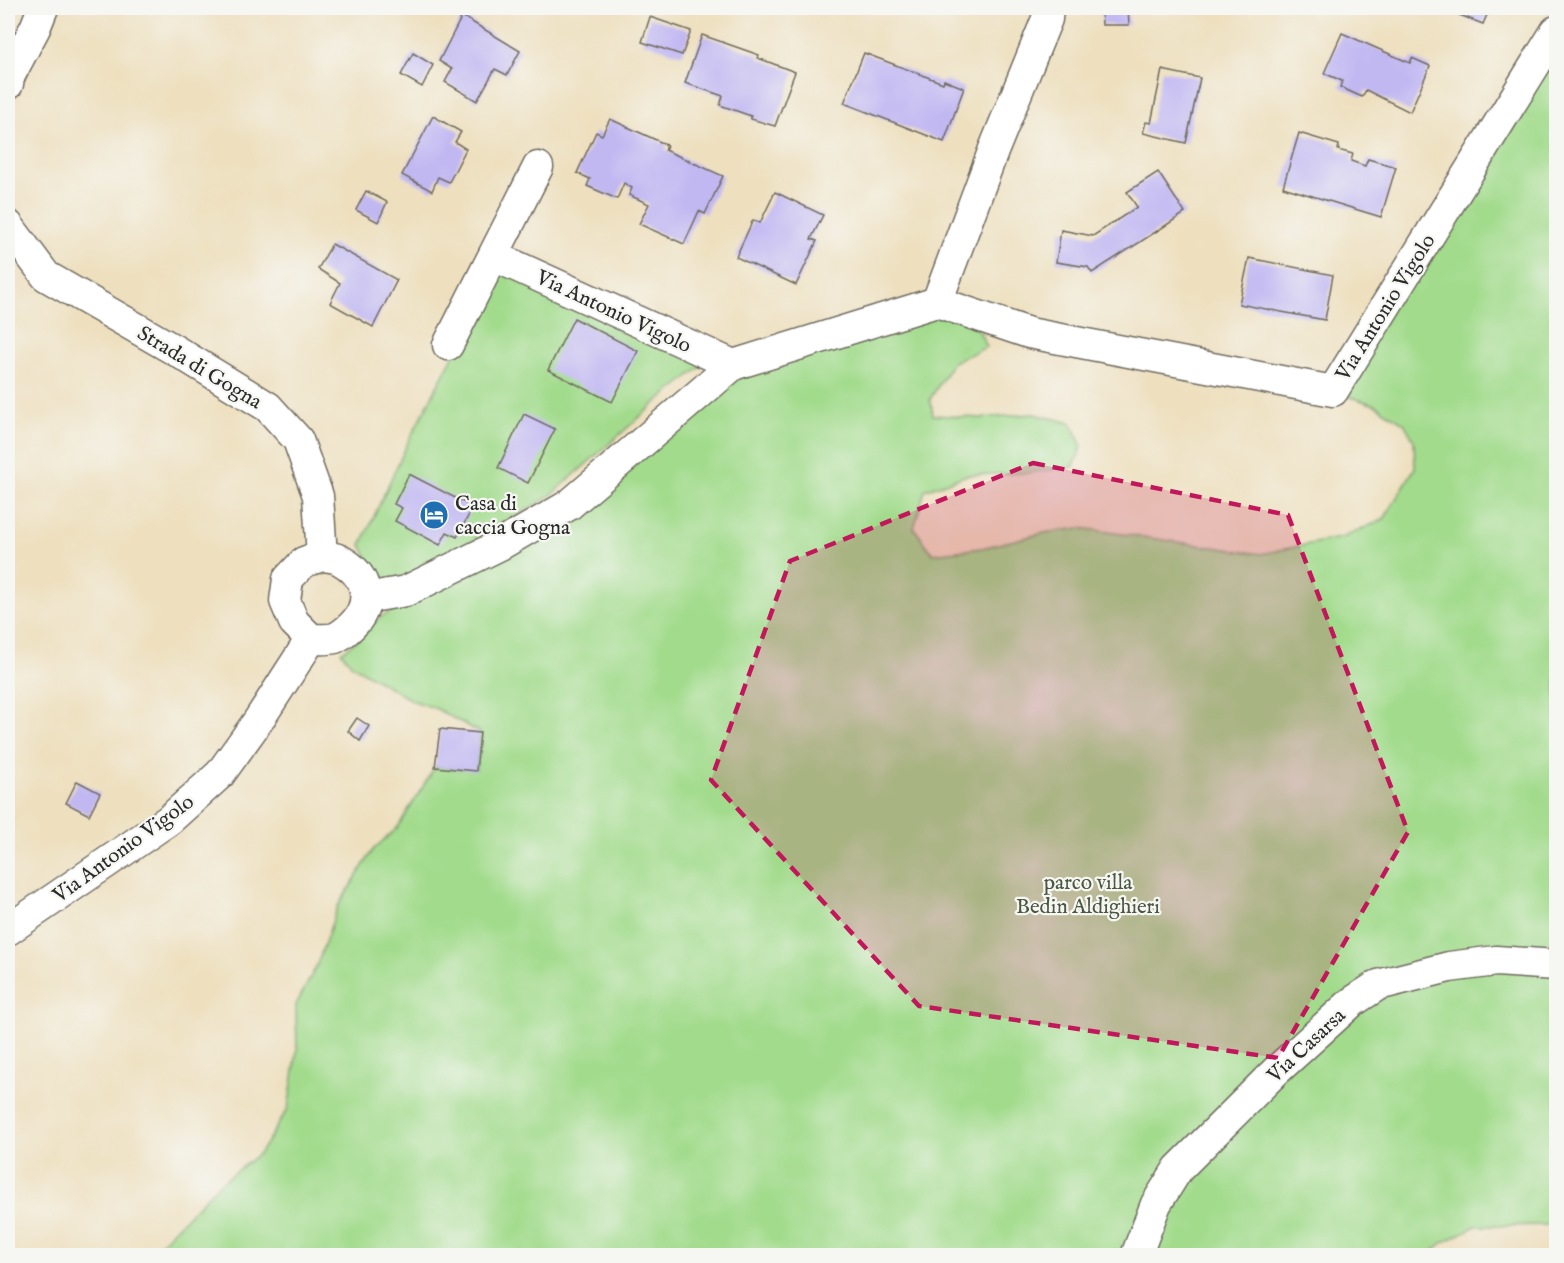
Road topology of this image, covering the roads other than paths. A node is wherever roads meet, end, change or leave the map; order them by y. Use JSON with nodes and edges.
{"nodes":[{"id":1,"x":43,"y":8,"type":"edge"},
{"id":2,"x":1048,"y":8,"type":"edge"},
{"id":3,"x":1557,"y":31,"type":"edge"},
{"id":4,"x":8,"y":84,"type":"edge"},
{"id":5,"x":538,"y":167,"type":"dead end"},
{"id":6,"x":8,"y":225,"type":"edge"},
{"id":7,"x":494,"y":256,"type":"junction"},
{"id":8,"x":937,"y":302,"type":"junction"},
{"id":9,"x":448,"y":345,"type":"dead end"},
{"id":10,"x":733,"y":365,"type":"junction"},
{"id":11,"x":322,"y":556,"type":"junction"},
{"id":12,"x":366,"y":598,"type":"junction"},
{"id":13,"x":311,"y":639,"type":"junction"},
{"id":14,"x":8,"y":930,"type":"edge"},
{"id":15,"x":1557,"y":964,"type":"edge"},
{"id":16,"x":1136,"y":1256,"type":"edge"}],
"edges":[{"from":1,"to":4,"type":"street"},
{"from":2,"to":8,"type":"street"},
{"from":3,"to":8,"type":"street","name":"Via Antonio Vigolo"},
{"from":5,"to":7,"type":"street"},
{"from":6,"to":11,"type":"street","name":"Strada di Gogna"},
{"from":7,"to":9,"type":"street"},
{"from":7,"to":10,"type":"street","name":"Via Antonio Vigolo"},
{"from":8,"to":10,"type":"street"},
{"from":10,"to":12,"type":"street"},
{"from":11,"to":12,"type":"street"},
{"from":11,"to":13,"type":"street"},
{"from":12,"to":13,"type":"street"},
{"from":13,"to":14,"type":"street","name":"Via Antonio Vigolo"},
{"from":15,"to":16,"type":"street","name":"Via Casarsa"}]}
